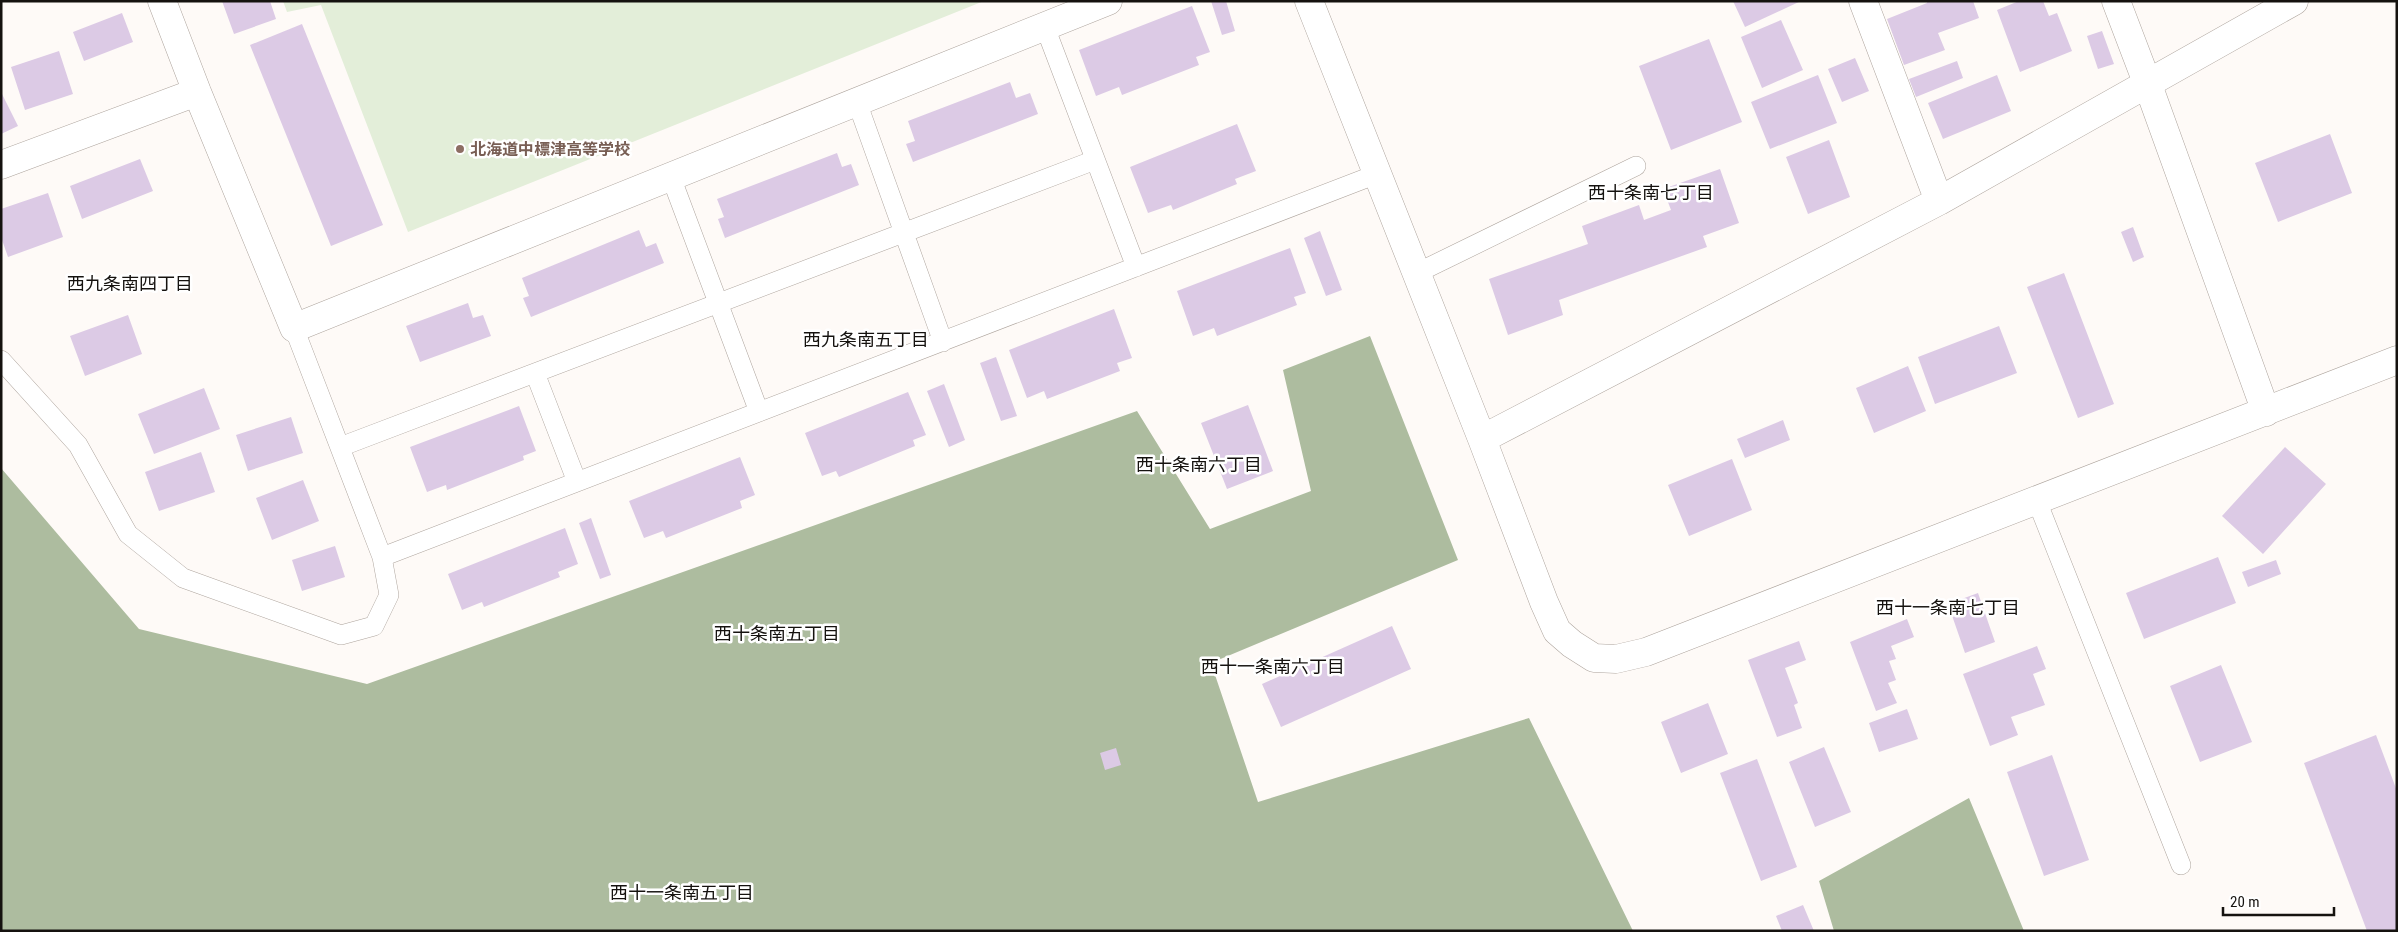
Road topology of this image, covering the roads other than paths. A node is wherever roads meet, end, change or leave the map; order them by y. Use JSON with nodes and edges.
{"nodes":[{"id":1,"x":162,"y":1,"type":"edge"},
{"id":2,"x":1108,"y":1,"type":"edge"},
{"id":3,"x":1309,"y":1,"type":"edge"},
{"id":4,"x":1863,"y":1,"type":"edge"},
{"id":5,"x":2116,"y":1,"type":"edge"},
{"id":6,"x":2294,"y":1,"type":"edge"},
{"id":7,"x":1045,"y":27,"type":"junction"},
{"id":8,"x":2148,"y":85,"type":"junction"},
{"id":9,"x":197,"y":92,"type":"junction"},
{"id":10,"x":857,"y":102,"type":"junction"},
{"id":11,"x":1095,"y":160,"type":"junction"},
{"id":12,"x":1,"y":165,"type":"edge"},
{"id":13,"x":1636,"y":166,"type":"dead end"},
{"id":14,"x":1377,"y":174,"type":"junction"},
{"id":15,"x":671,"y":177,"type":"junction"},
{"id":16,"x":1939,"y":201,"type":"junction"},
{"id":17,"x":904,"y":233,"type":"junction"},
{"id":18,"x":1136,"y":267,"type":"junction"},
{"id":19,"x":1416,"y":273,"type":"junction"},
{"id":20,"x":719,"y":303,"type":"junction"},
{"id":21,"x":294,"y":328,"type":"junction"},
{"id":22,"x":943,"y":342,"type":"junction"},
{"id":23,"x":1,"y":360,"type":"edge"},
{"id":24,"x":2397,"y":360,"type":"edge"},
{"id":25,"x":535,"y":373,"type":"junction"},
{"id":26,"x":759,"y":412,"type":"junction"},
{"id":27,"x":2266,"y":412,"type":"junction"},
{"id":28,"x":1482,"y":439,"type":"junction"},
{"id":29,"x":340,"y":447,"type":"junction"},
{"id":30,"x":577,"y":482,"type":"junction"},
{"id":31,"x":2038,"y":501,"type":"junction"},
{"id":32,"x":382,"y":557,"type":"junction"},
{"id":33,"x":2181,"y":865,"type":"dead end"}],
"edges":[{"from":1,"to":9,"type":"street"},
{"from":2,"to":7,"type":"street"},
{"from":3,"to":14,"type":"street"},
{"from":4,"to":16,"type":"street"},
{"from":5,"to":8,"type":"street"},
{"from":6,"to":8,"type":"street"},
{"from":7,"to":10,"type":"street"},
{"from":7,"to":11,"type":"lane"},
{"from":8,"to":16,"type":"street"},
{"from":8,"to":27,"type":"street"},
{"from":9,"to":12,"type":"street"},
{"from":9,"to":21,"type":"street"},
{"from":10,"to":15,"type":"street"},
{"from":10,"to":17,"type":"lane"},
{"from":11,"to":17,"type":"lane"},
{"from":11,"to":18,"type":"lane"},
{"from":13,"to":19,"type":"lane"},
{"from":14,"to":18,"type":"lane"},
{"from":14,"to":19,"type":"street"},
{"from":15,"to":20,"type":"lane"},
{"from":15,"to":21,"type":"street"},
{"from":16,"to":28,"type":"street"},
{"from":17,"to":20,"type":"lane"},
{"from":17,"to":22,"type":"lane"},
{"from":18,"to":22,"type":"lane"},
{"from":19,"to":28,"type":"street"},
{"from":20,"to":25,"type":"lane"},
{"from":20,"to":26,"type":"lane"},
{"from":21,"to":29,"type":"lane"},
{"from":22,"to":26,"type":"lane"},
{"from":23,"to":32,"type":"lane"},
{"from":24,"to":27,"type":"street"},
{"from":25,"to":29,"type":"lane"},
{"from":25,"to":30,"type":"lane"},
{"from":26,"to":30,"type":"lane"},
{"from":27,"to":31,"type":"street"},
{"from":28,"to":31,"type":"street"},
{"from":29,"to":32,"type":"lane"},
{"from":30,"to":32,"type":"lane"},
{"from":31,"to":33,"type":"lane"}]}
